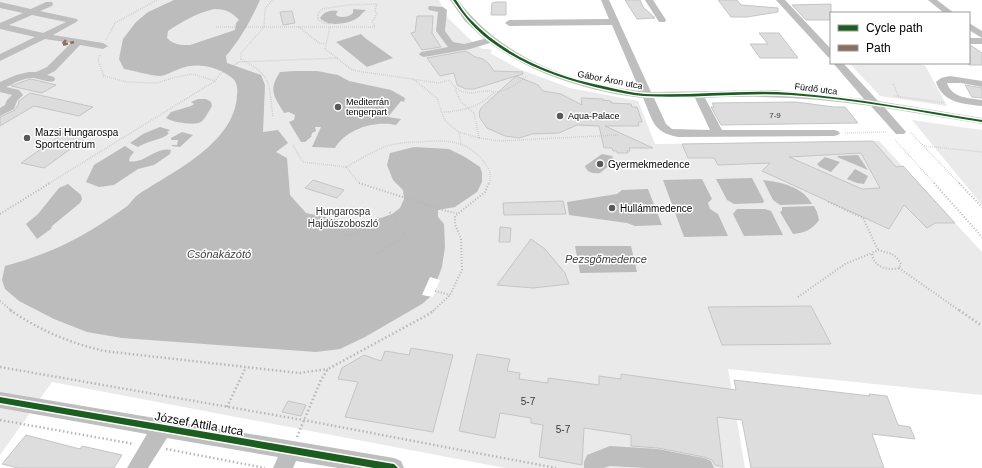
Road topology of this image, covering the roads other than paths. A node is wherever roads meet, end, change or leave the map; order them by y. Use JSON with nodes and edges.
{"nodes":[{"id":1,"x":42,"y":0,"type":"edge"},
{"id":2,"x":454,"y":0,"type":"edge"},
{"id":3,"x":605,"y":0,"type":"edge"},
{"id":4,"x":648,"y":0,"type":"edge"},
{"id":5,"x":780,"y":0,"type":"edge"},
{"id":6,"x":932,"y":0,"type":"edge"},
{"id":7,"x":0,"y":5,"type":"edge"},
{"id":8,"x":432,"y":8,"type":"dead end"},
{"id":9,"x":31,"y":12,"type":"junction"},
{"id":10,"x":949,"y":12,"type":"edge"},
{"id":11,"x":662,"y":20,"type":"dead end"},
{"id":12,"x":614,"y":22,"type":"junction"},
{"id":13,"x":509,"y":23,"type":"dead end"},
{"id":14,"x":0,"y":26,"type":"edge"},
{"id":15,"x":970,"y":27,"type":"edge"},
{"id":16,"x":982,"y":35,"type":"edge"},
{"id":17,"x":44,"y":36,"type":"junction"},
{"id":18,"x":491,"y":40,"type":"junction"},
{"id":19,"x":970,"y":41,"type":"edge"},
{"id":20,"x":982,"y":41,"type":"edge"},
{"id":21,"x":78,"y":42,"type":"junction"},
{"id":22,"x":103,"y":46,"type":"road end"},
{"id":23,"x":461,"y":47,"type":"junction"},
{"id":24,"x":827,"y":47,"type":"edge"},
{"id":25,"x":0,"y":49,"type":"edge"},
{"id":26,"x":13,"y":52,"type":"junction"},
{"id":27,"x":424,"y":54,"type":"dead end"},
{"id":28,"x":0,"y":58,"type":"edge"},
{"id":29,"x":839,"y":64,"type":"edge"},
{"id":30,"x":39,"y":75,"type":"junction"},
{"id":31,"x":50,"y":79,"type":"dead end"},
{"id":32,"x":982,"y":84,"type":"edge"},
{"id":33,"x":0,"y":88,"type":"edge"},
{"id":34,"x":698,"y":94,"type":"junction"},
{"id":35,"x":647,"y":95,"type":"junction"},
{"id":36,"x":0,"y":100,"type":"edge"},
{"id":37,"x":12,"y":100,"type":"junction"},
{"id":38,"x":982,"y":103,"type":"edge"},
{"id":39,"x":876,"y":104,"type":"junction"},
{"id":40,"x":0,"y":112,"type":"edge"},
{"id":41,"x":982,"y":121,"type":"edge"},
{"id":42,"x":904,"y":130,"type":"road end"},
{"id":43,"x":834,"y":133,"type":"road end"},
{"id":44,"x":718,"y":134,"type":"junction"},
{"id":45,"x":0,"y":400,"type":"edge"},
{"id":46,"x":162,"y":428,"type":"junction"},
{"id":47,"x":291,"y":450,"type":"junction"},
{"id":48,"x":137,"y":468,"type":"edge"},
{"id":49,"x":283,"y":468,"type":"edge"},
{"id":50,"x":394,"y":468,"type":"edge"},
{"id":51,"x":594,"y":468,"type":"edge"},
{"id":52,"x":704,"y":468,"type":"edge"}],
"edges":[{"from":1,"to":9,"type":"street"},
{"from":2,"to":18,"type":"street","name":"Gábor Áron utca"},
{"from":3,"to":12,"type":"street"},
{"from":4,"to":11,"type":"street"},
{"from":5,"to":24,"type":"street"},
{"from":6,"to":10,"type":"street"},
{"from":7,"to":9,"type":"street"},
{"from":8,"to":23,"type":"street"},
{"from":9,"to":14,"type":"street"},
{"from":9,"to":17,"type":"street"},
{"from":12,"to":13,"type":"street"},
{"from":12,"to":35,"type":"street"},
{"from":14,"to":17,"type":"street"},
{"from":15,"to":16,"type":"street"},
{"from":17,"to":21,"type":"street"},
{"from":17,"to":26,"type":"street"},
{"from":18,"to":23,"type":"street"},
{"from":18,"to":35,"type":"street","name":"Gábor Áron utca"},
{"from":19,"to":20,"type":"street"},
{"from":21,"to":22,"type":"street"},
{"from":21,"to":30,"type":"street"},
{"from":23,"to":27,"type":"street"},
{"from":25,"to":26,"type":"street"},
{"from":26,"to":28,"type":"street"},
{"from":29,"to":39,"type":"street"},
{"from":30,"to":31,"type":"street"},
{"from":30,"to":33,"type":"street"},
{"from":32,"to":38,"type":"street"},
{"from":33,"to":37,"type":"street"},
{"from":34,"to":35,"type":"street","name":"Fürdő utca"},
{"from":34,"to":39,"type":"street","name":"Fürdő utca"},
{"from":34,"to":44,"type":"street"},
{"from":35,"to":44,"type":"street","name":"Gábor Áron utca"},
{"from":36,"to":37,"type":"street"},
{"from":37,"to":40,"type":"street"},
{"from":39,"to":41,"type":"street","name":"Fürdő utca"},
{"from":39,"to":42,"type":"street"},
{"from":43,"to":44,"type":"street","name":"Gábor Áron utca"},
{"from":45,"to":46,"type":"street","name":"József Attila utca"},
{"from":46,"to":47,"type":"street","name":"József Attila utca"},
{"from":46,"to":48,"type":"street"},
{"from":47,"to":49,"type":"street"},
{"from":47,"to":50,"type":"street","name":"József Attila utca"},
{"from":51,"to":52,"type":"street"}]}
